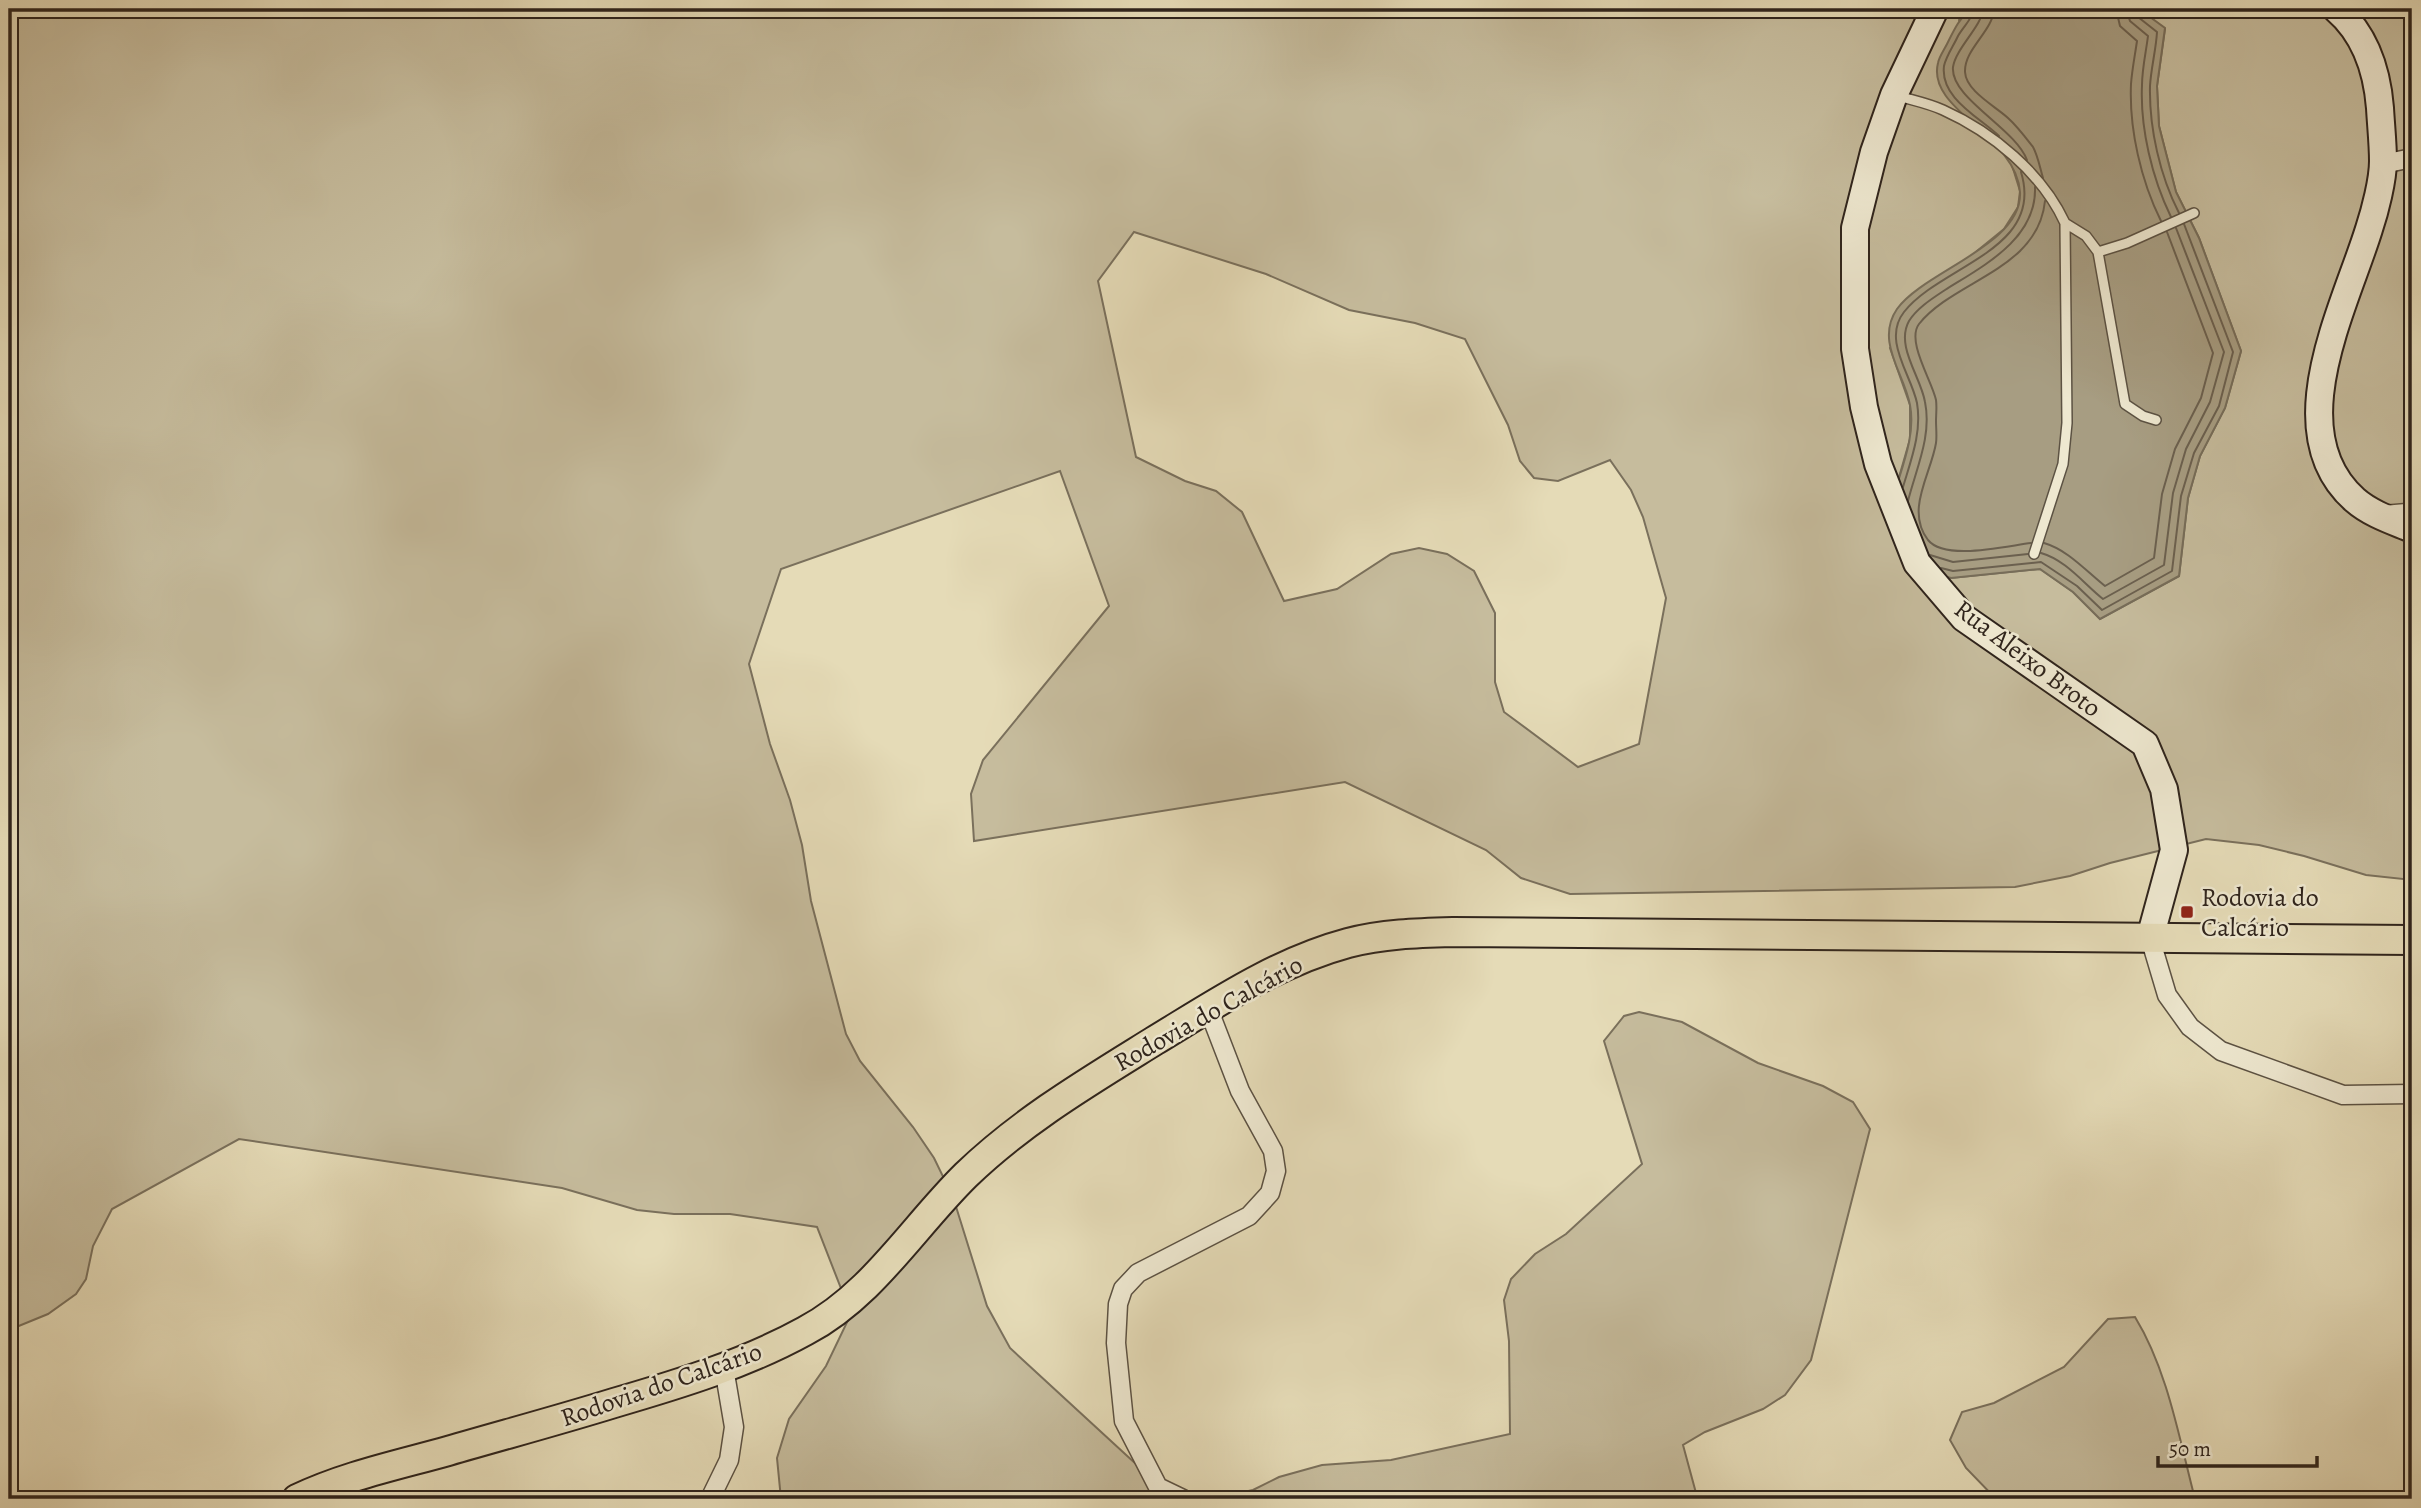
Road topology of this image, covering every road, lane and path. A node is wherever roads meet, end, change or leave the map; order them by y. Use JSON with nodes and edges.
{"nodes":[{"id":1,"x":1935,"y":9,"type":"edge"},
{"id":2,"x":2336,"y":9,"type":"edge"},
{"id":3,"x":1894,"y":95,"type":"junction"},
{"id":4,"x":2412,"y":158,"type":"edge"},
{"id":5,"x":2384,"y":164,"type":"junction"},
{"id":6,"x":2194,"y":213,"type":"dead end"},
{"id":7,"x":2065,"y":223,"type":"junction"},
{"id":8,"x":2098,"y":252,"type":"junction"},
{"id":9,"x":2156,"y":420,"type":"dead end"},
{"id":10,"x":2412,"y":508,"type":"edge"},
{"id":11,"x":2373,"y":512,"type":"junction"},
{"id":12,"x":2412,"y":529,"type":"edge"},
{"id":13,"x":2034,"y":554,"type":"dead end"},
{"id":14,"x":2150,"y":938,"type":"junction"},
{"id":15,"x":2412,"y":940,"type":"edge"},
{"id":16,"x":1208,"y":1008,"type":"junction"},
{"id":17,"x":2412,"y":1094,"type":"edge"},
{"id":18,"x":724,"y":1368,"type":"junction"},
{"id":19,"x":297,"y":1499,"type":"edge"},
{"id":20,"x":710,"y":1499,"type":"edge"},
{"id":21,"x":1183,"y":1499,"type":"edge"}],
"edges":[{"from":1,"to":3,"type":"street","name":"Rua Aleixo Broto"},
{"from":2,"to":5,"type":"street"},
{"from":3,"to":7,"type":"lane"},
{"from":3,"to":14,"type":"street","name":"Rua Aleixo Broto"},
{"from":4,"to":5,"type":"street"},
{"from":5,"to":11,"type":"street"},
{"from":6,"to":8,"type":"lane"},
{"from":7,"to":8,"type":"lane"},
{"from":7,"to":13,"type":"lane"},
{"from":8,"to":9,"type":"lane"},
{"from":10,"to":11,"type":"lane"},
{"from":11,"to":12,"type":"street"},
{"from":14,"to":15,"type":"main road","name":"Rodovia do Calcário"},
{"from":14,"to":16,"type":"main road","name":"Rodovia do Calcário"},
{"from":14,"to":17,"type":"street"},
{"from":16,"to":18,"type":"main road","name":"Rodovia do Calcário"},
{"from":16,"to":21,"type":"street"},
{"from":18,"to":19,"type":"main road","name":"Rodovia do Calcário"},
{"from":18,"to":20,"type":"street"}]}
